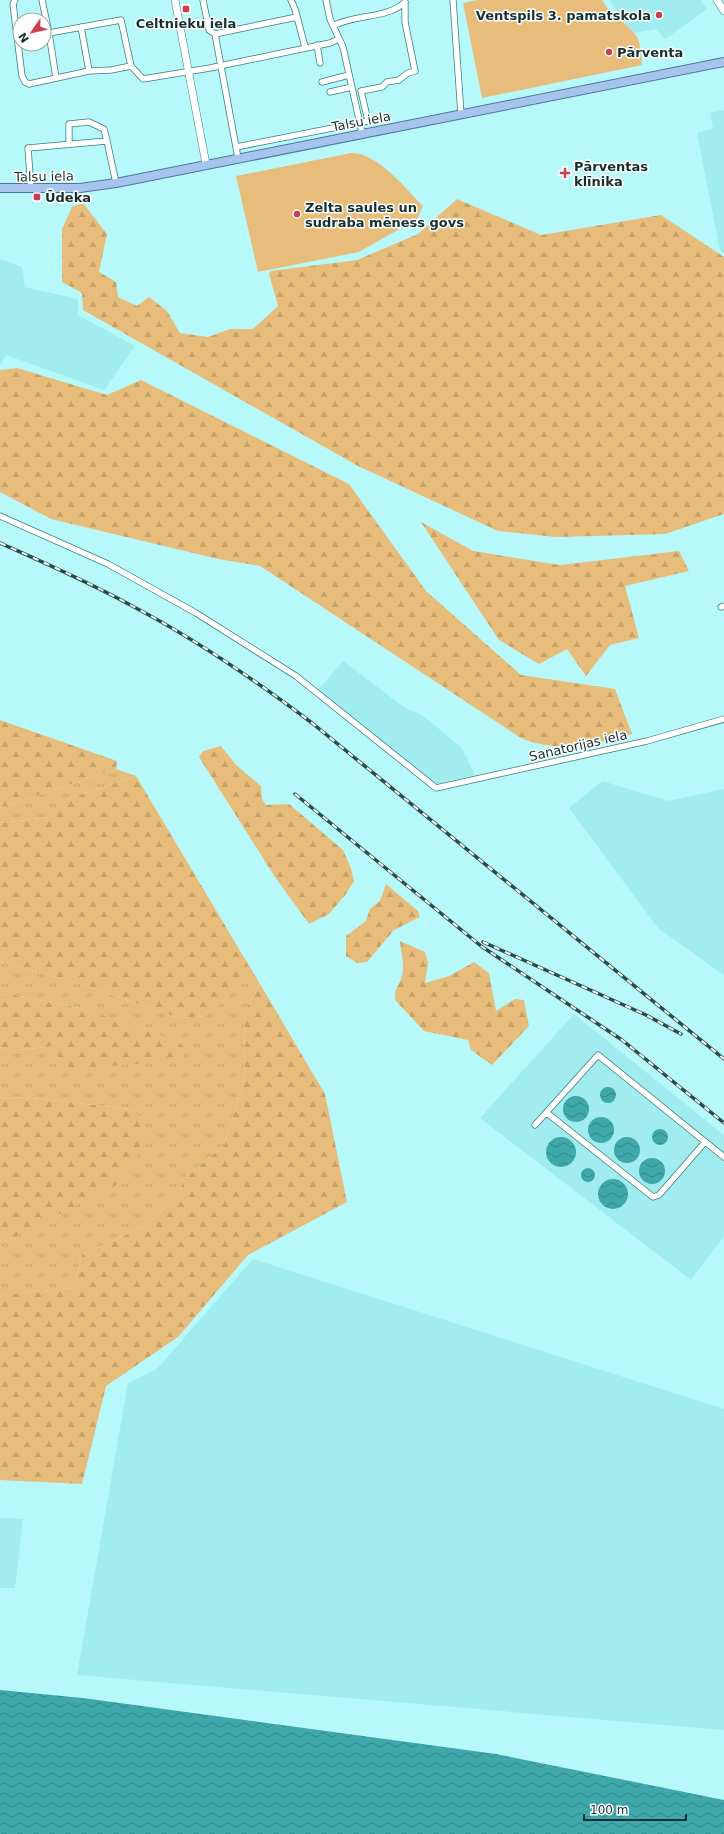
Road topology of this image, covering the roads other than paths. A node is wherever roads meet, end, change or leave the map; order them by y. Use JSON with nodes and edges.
{"nodes":[{"id":1,"x":15,"y":0,"type":"edge"},
{"id":2,"x":42,"y":0,"type":"edge"},
{"id":3,"x":176,"y":0,"type":"edge"},
{"id":4,"x":203,"y":0,"type":"edge"},
{"id":5,"x":291,"y":0,"type":"edge"},
{"id":6,"x":326,"y":0,"type":"edge"},
{"id":7,"x":455,"y":0,"type":"edge"},
{"id":8,"x":716,"y":0,"type":"edge"},
{"id":9,"x":406,"y":2,"type":"edge"},
{"id":10,"x":724,"y":11,"type":"edge"},
{"id":11,"x":45,"y":12,"type":"edge"},
{"id":12,"x":297,"y":17,"type":"junction"},
{"id":13,"x":333,"y":26,"type":"junction"},
{"id":14,"x":81,"y":28,"type":"junction"},
{"id":15,"x":52,"y":33,"type":"edge"},
{"id":16,"x":215,"y":34,"type":"junction"},
{"id":17,"x":339,"y":39,"type":"junction"},
{"id":18,"x":317,"y":45,"type":"junction"},
{"id":19,"x":304,"y":47,"type":"junction"},
{"id":20,"x":52,"y":52,"type":"edge"},
{"id":21,"x":724,"y":62,"type":"edge"},
{"id":22,"x":320,"y":63,"type":"dead end"},
{"id":23,"x":221,"y":65,"type":"junction"},
{"id":24,"x":131,"y":66,"type":"junction"},
{"id":25,"x":89,"y":71,"type":"junction"},
{"id":26,"x":189,"y":71,"type":"junction"},
{"id":27,"x":349,"y":75,"type":"junction"},
{"id":28,"x":56,"y":78,"type":"junction"},
{"id":29,"x":322,"y":82,"type":"dead end"},
{"id":30,"x":352,"y":90,"type":"junction"},
{"id":31,"x":361,"y":91,"type":"junction"},
{"id":32,"x":330,"y":92,"type":"dead end"},
{"id":33,"x":461,"y":114,"type":"junction"},
{"id":34,"x":360,"y":123,"type":"junction"},
{"id":35,"x":362,"y":133,"type":"junction"},
{"id":36,"x":106,"y":142,"type":"junction"},
{"id":37,"x":70,"y":144,"type":"junction"},
{"id":38,"x":236,"y":147,"type":"junction"},
{"id":39,"x":238,"y":158,"type":"junction"},
{"id":40,"x":206,"y":164,"type":"junction"},
{"id":41,"x":116,"y":182,"type":"junction"},
{"id":42,"x":0,"y":188,"type":"edge"},
{"id":43,"x":32,"y":189,"type":"junction"},
{"id":44,"x":0,"y":516,"type":"edge"},
{"id":45,"x":724,"y":720,"type":"edge"},
{"id":46,"x":547,"y":1113,"type":"junction"},
{"id":47,"x":535,"y":1125,"type":"dead end"},
{"id":48,"x":705,"y":1142,"type":"junction"},
{"id":49,"x":724,"y":1157,"type":"edge"}],
"edges":[{"from":1,"to":28,"type":"street"},
{"from":2,"to":11,"type":"street"},
{"from":3,"to":26,"type":"street"},
{"from":4,"to":16,"type":"street"},
{"from":5,"to":12,"type":"street"},
{"from":6,"to":13,"type":"street"},
{"from":7,"to":33,"type":"street"},
{"from":8,"to":10,"type":"street"},
{"from":9,"to":13,"type":"street"},
{"from":9,"to":31,"type":"street"},
{"from":12,"to":16,"type":"street"},
{"from":12,"to":19,"type":"street"},
{"from":13,"to":17,"type":"street"},
{"from":14,"to":15,"type":"street"},
{"from":14,"to":24,"type":"street"},
{"from":14,"to":25,"type":"street"},
{"from":16,"to":23,"type":"street"},
{"from":17,"to":18,"type":"street"},
{"from":17,"to":27,"type":"street"},
{"from":18,"to":19,"type":"street"},
{"from":18,"to":22,"type":"street"},
{"from":19,"to":23,"type":"street"},
{"from":20,"to":28,"type":"street"},
{"from":21,"to":33,"type":"main road","name":"Talsu iela"},
{"from":23,"to":26,"type":"street"},
{"from":23,"to":38,"type":"street"},
{"from":24,"to":25,"type":"street"},
{"from":24,"to":26,"type":"street"},
{"from":25,"to":28,"type":"street"},
{"from":26,"to":40,"type":"street"},
{"from":27,"to":29,"type":"street"},
{"from":27,"to":30,"type":"street"},
{"from":30,"to":31,"type":"street"},
{"from":30,"to":32,"type":"street"},
{"from":30,"to":34,"type":"street"},
{"from":31,"to":34,"type":"street"},
{"from":33,"to":35,"type":"main road","name":"Talsu iela"},
{"from":34,"to":35,"type":"street"},
{"from":34,"to":38,"type":"street"},
{"from":35,"to":39,"type":"main road","name":"Talsu iela"},
{"from":36,"to":37,"type":"street"},
{"from":36,"to":37,"type":"street"},
{"from":36,"to":41,"type":"street"},
{"from":37,"to":43,"type":"street"},
{"from":38,"to":39,"type":"street"},
{"from":39,"to":40,"type":"main road","name":"Talsu iela"},
{"from":40,"to":41,"type":"main road","name":"Talsu iela"},
{"from":41,"to":43,"type":"main road","name":"Talsu iela"},
{"from":42,"to":43,"type":"main road","name":"Talsu iela"},
{"from":44,"to":45,"type":"street","name":"Sanatorijas iela"},
{"from":46,"to":47,"type":"street"},
{"from":46,"to":48,"type":"street"},
{"from":46,"to":48,"type":"street"},
{"from":48,"to":49,"type":"street"}]}
